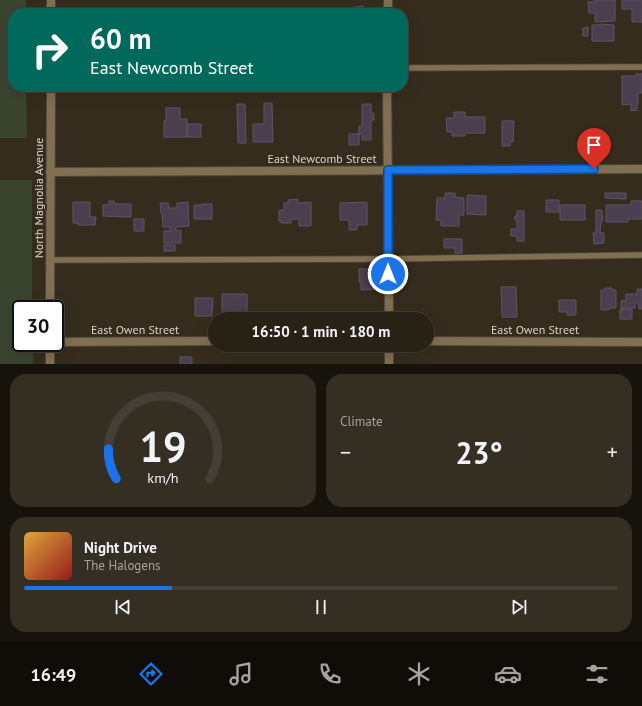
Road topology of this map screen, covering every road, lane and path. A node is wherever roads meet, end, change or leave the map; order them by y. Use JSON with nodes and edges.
{"nodes":[{"id":1,"x":642,"y":67,"type":"edge"},
{"id":2,"x":408,"y":68,"type":"edge"},
{"id":3,"x":51,"y":92,"type":"edge"},
{"id":4,"x":387,"y":92,"type":"edge"},
{"id":5,"x":642,"y":169,"type":"edge"},
{"id":6,"x":388,"y":170,"type":"junction"},
{"id":7,"x":50,"y":172,"type":"junction"},
{"id":8,"x":642,"y":255,"type":"edge"},
{"id":9,"x":388,"y":259,"type":"junction"},
{"id":10,"x":50,"y":260,"type":"junction"},
{"id":11,"x":50,"y":300,"type":"edge"},
{"id":12,"x":389,"y":312,"type":"edge"},
{"id":13,"x":208,"y":341,"type":"edge"},
{"id":14,"x":434,"y":341,"type":"edge"},
{"id":15,"x":64,"y":342,"type":"edge"},
{"id":16,"x":642,"y":342,"type":"edge"},
{"id":17,"x":50,"y":352,"type":"edge"},
{"id":18,"x":389,"y":352,"type":"edge"},
{"id":19,"x":50,"y":364,"type":"edge"},
{"id":20,"x":389,"y":364,"type":"edge"}],
"edges":[{"from":1,"to":2,"type":"lane"},
{"from":3,"to":7,"type":"street","name":"North Magnolia Avenue"},
{"from":4,"to":6,"type":"street"},
{"from":5,"to":6,"type":"street","name":"East Newcomb Street"},
{"from":6,"to":7,"type":"street","name":"East Newcomb Street"},
{"from":6,"to":9,"type":"street"},
{"from":7,"to":10,"type":"street","name":"North Magnolia Avenue"},
{"from":8,"to":9,"type":"lane"},
{"from":9,"to":10,"type":"lane"},
{"from":9,"to":12,"type":"street"},
{"from":10,"to":11,"type":"street","name":"North Magnolia Avenue"},
{"from":13,"to":15,"type":"street","name":"East Owen Street"},
{"from":14,"to":16,"type":"street","name":"East Owen Street"},
{"from":17,"to":19,"type":"street"},
{"from":18,"to":20,"type":"street"}]}
